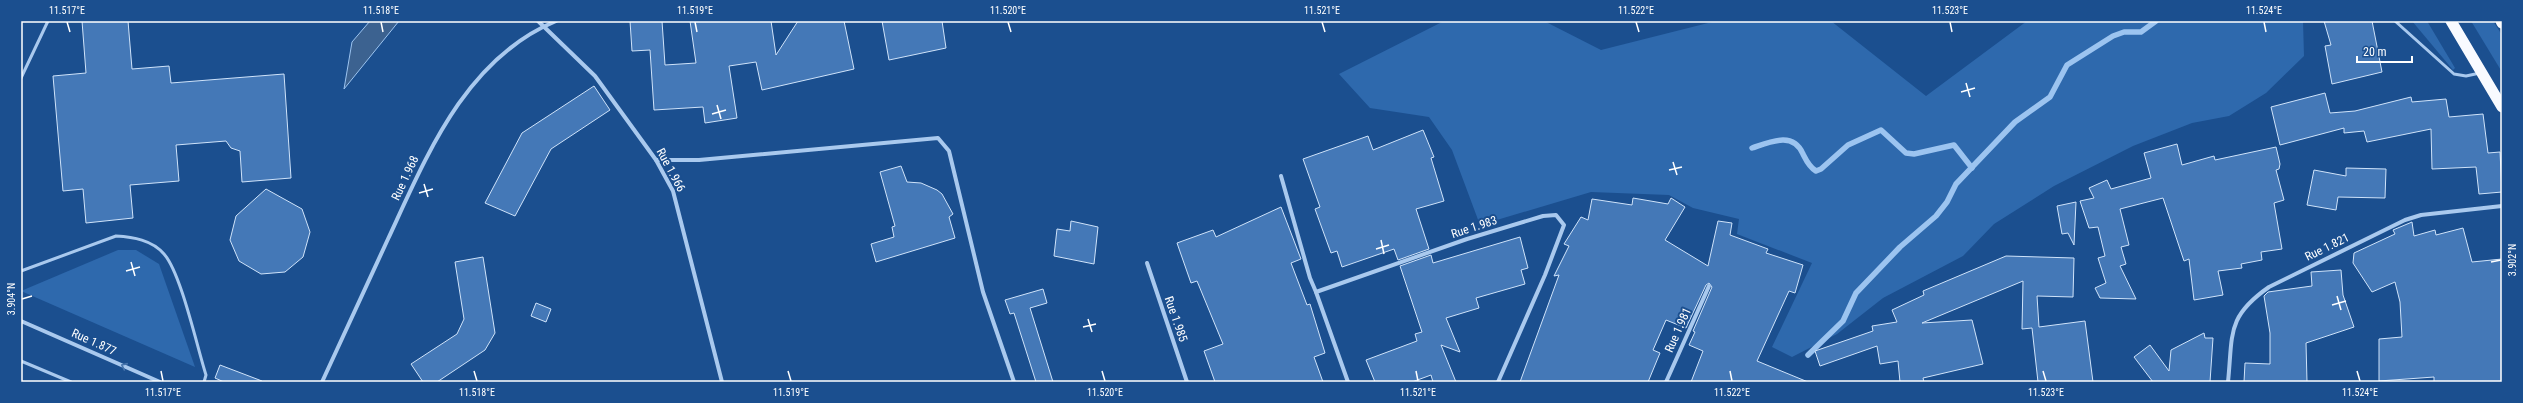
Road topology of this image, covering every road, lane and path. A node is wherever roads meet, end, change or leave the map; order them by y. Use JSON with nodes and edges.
{"nodes":[{"id":1,"x":48,"y":21,"type":"edge"},
{"id":2,"x":538,"y":21,"type":"edge"},
{"id":3,"x":556,"y":21,"type":"edge"},
{"id":4,"x":2395,"y":21,"type":"edge"},
{"id":5,"x":2451,"y":21,"type":"edge"},
{"id":6,"x":542,"y":27,"type":"junction"},
{"id":7,"x":2482,"y":73,"type":"junction"},
{"id":8,"x":21,"y":78,"type":"edge"},
{"id":9,"x":2502,"y":107,"type":"edge"},
{"id":10,"x":656,"y":160,"type":"junction"},
{"id":11,"x":1281,"y":176,"type":"dead end"},
{"id":12,"x":2502,"y":206,"type":"edge"},
{"id":13,"x":1147,"y":263,"type":"dead end"},
{"id":14,"x":21,"y":272,"type":"edge"},
{"id":15,"x":1709,"y":286,"type":"dead end"},
{"id":16,"x":1316,"y":292,"type":"junction"},
{"id":17,"x":21,"y":320,"type":"edge"},
{"id":18,"x":21,"y":361,"type":"edge"},
{"id":19,"x":71,"y":382,"type":"edge"},
{"id":20,"x":160,"y":382,"type":"edge"},
{"id":21,"x":204,"y":382,"type":"edge"},
{"id":22,"x":322,"y":382,"type":"edge"},
{"id":23,"x":722,"y":382,"type":"edge"},
{"id":24,"x":1014,"y":382,"type":"edge"},
{"id":25,"x":1187,"y":382,"type":"edge"},
{"id":26,"x":1348,"y":382,"type":"edge"},
{"id":27,"x":1498,"y":382,"type":"edge"},
{"id":28,"x":1666,"y":382,"type":"edge"},
{"id":29,"x":2228,"y":382,"type":"edge"}],
"edges":[{"from":1,"to":8,"type":"lane"},
{"from":2,"to":6,"type":"street","name":"Rue 1.966"},
{"from":3,"to":6,"type":"street","name":"Rue 1.968"},
{"from":4,"to":7,"type":"lane"},
{"from":5,"to":7,"type":"highway"},
{"from":6,"to":10,"type":"street","name":"Rue 1.966"},
{"from":6,"to":22,"type":"street","name":"Rue 1.968"},
{"from":7,"to":9,"type":"highway"},
{"from":10,"to":23,"type":"street","name":"Rue 1.966"},
{"from":10,"to":24,"type":"street"},
{"from":11,"to":16,"type":"street"},
{"from":12,"to":29,"type":"street","name":"Rue 1.821"},
{"from":13,"to":25,"type":"street","name":"Rue 1.985"},
{"from":14,"to":21,"type":"lane"},
{"from":15,"to":28,"type":"street","name":"Rue 1.981"},
{"from":16,"to":26,"type":"street"},
{"from":16,"to":27,"type":"street","name":"Rue 1.983"},
{"from":20,"to":17,"type":"street","name":"Rue 1.877","one_way":true},
{"from":18,"to":19,"type":"lane"}]}
